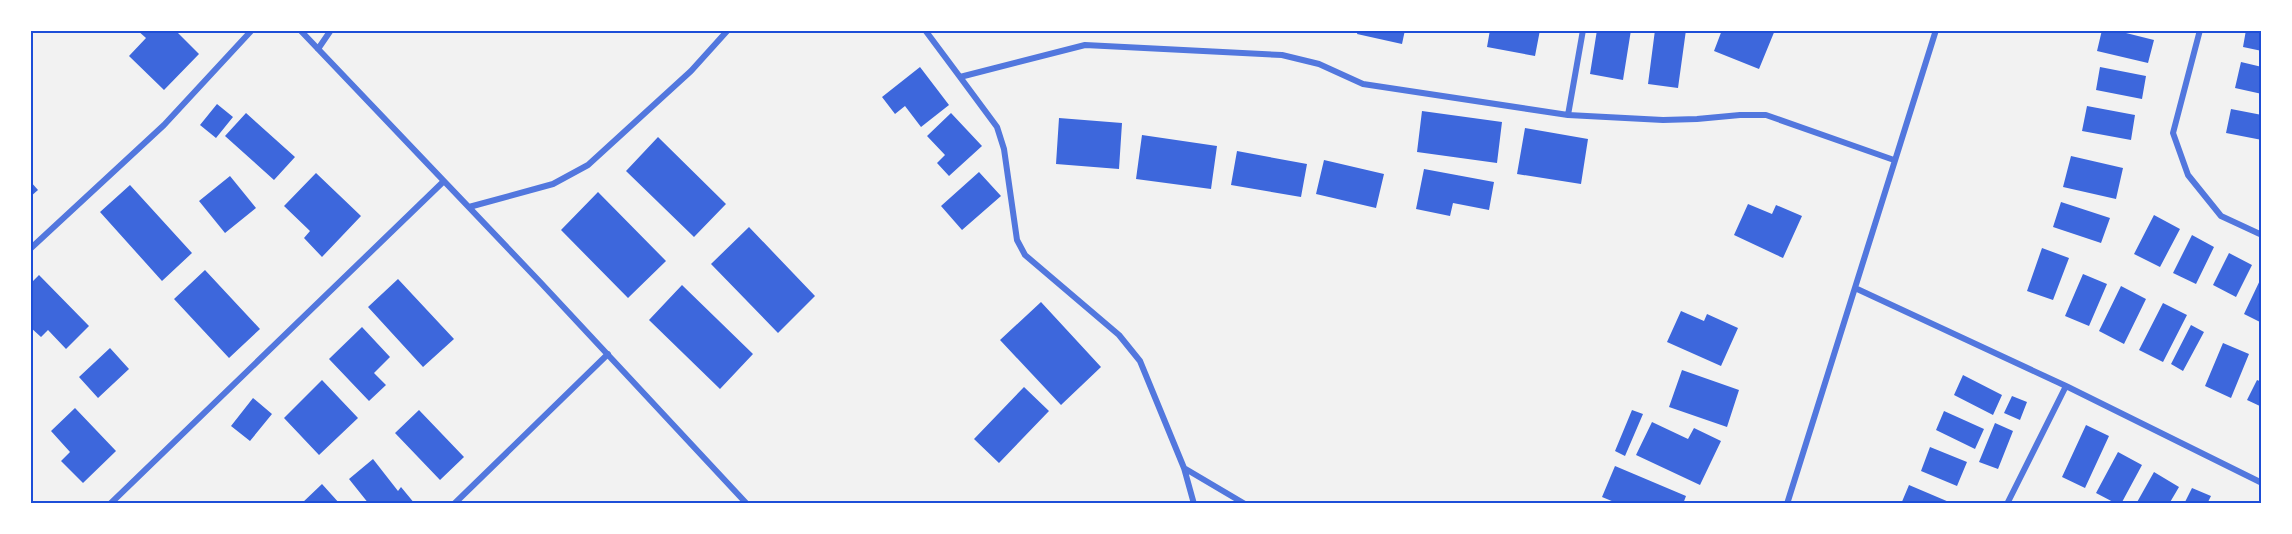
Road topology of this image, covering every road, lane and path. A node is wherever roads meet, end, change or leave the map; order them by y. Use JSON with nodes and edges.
{"nodes":[{"id":1,"x":252,"y":30,"type":"edge"},
{"id":2,"x":300,"y":30,"type":"edge"},
{"id":3,"x":331,"y":30,"type":"edge"},
{"id":4,"x":728,"y":30,"type":"edge"},
{"id":5,"x":925,"y":30,"type":"edge"},
{"id":6,"x":1583,"y":30,"type":"edge"},
{"id":7,"x":1936,"y":30,"type":"edge"},
{"id":8,"x":2200,"y":30,"type":"edge"},
{"id":9,"x":318,"y":49,"type":"junction"},
{"id":10,"x":960,"y":77,"type":"junction"},
{"id":11,"x":1568,"y":115,"type":"junction"},
{"id":12,"x":1894,"y":160,"type":"junction"},
{"id":13,"x":444,"y":181,"type":"junction"},
{"id":14,"x":469,"y":207,"type":"junction"},
{"id":15,"x":2262,"y":235,"type":"edge"},
{"id":16,"x":30,"y":249,"type":"edge"},
{"id":17,"x":1855,"y":288,"type":"junction"},
{"id":18,"x":608,"y":354,"type":"junction"},
{"id":19,"x":2066,"y":386,"type":"junction"},
{"id":20,"x":1184,"y":468,"type":"junction"},
{"id":21,"x":2262,"y":483,"type":"edge"},
{"id":22,"x":110,"y":504,"type":"edge"},
{"id":23,"x":454,"y":504,"type":"edge"},
{"id":24,"x":747,"y":504,"type":"edge"},
{"id":25,"x":1194,"y":504,"type":"edge"},
{"id":26,"x":1245,"y":504,"type":"edge"},
{"id":27,"x":1787,"y":504,"type":"edge"},
{"id":28,"x":2007,"y":504,"type":"edge"}],
"edges":[{"from":1,"to":16,"type":"street"},
{"from":2,"to":9,"type":"street"},
{"from":3,"to":9,"type":"street"},
{"from":4,"to":14,"type":"street"},
{"from":5,"to":10,"type":"street"},
{"from":6,"to":11,"type":"street"},
{"from":7,"to":12,"type":"street"},
{"from":8,"to":15,"type":"street"},
{"from":9,"to":13,"type":"street"},
{"from":10,"to":11,"type":"street"},
{"from":10,"to":20,"type":"street"},
{"from":11,"to":12,"type":"street"},
{"from":12,"to":17,"type":"street"},
{"from":13,"to":14,"type":"street"},
{"from":13,"to":22,"type":"street"},
{"from":14,"to":18,"type":"street"},
{"from":17,"to":19,"type":"street"},
{"from":17,"to":27,"type":"street"},
{"from":18,"to":23,"type":"street"},
{"from":18,"to":24,"type":"street"},
{"from":19,"to":21,"type":"street"},
{"from":19,"to":28,"type":"street"},
{"from":20,"to":25,"type":"street"},
{"from":20,"to":26,"type":"street"}]}
